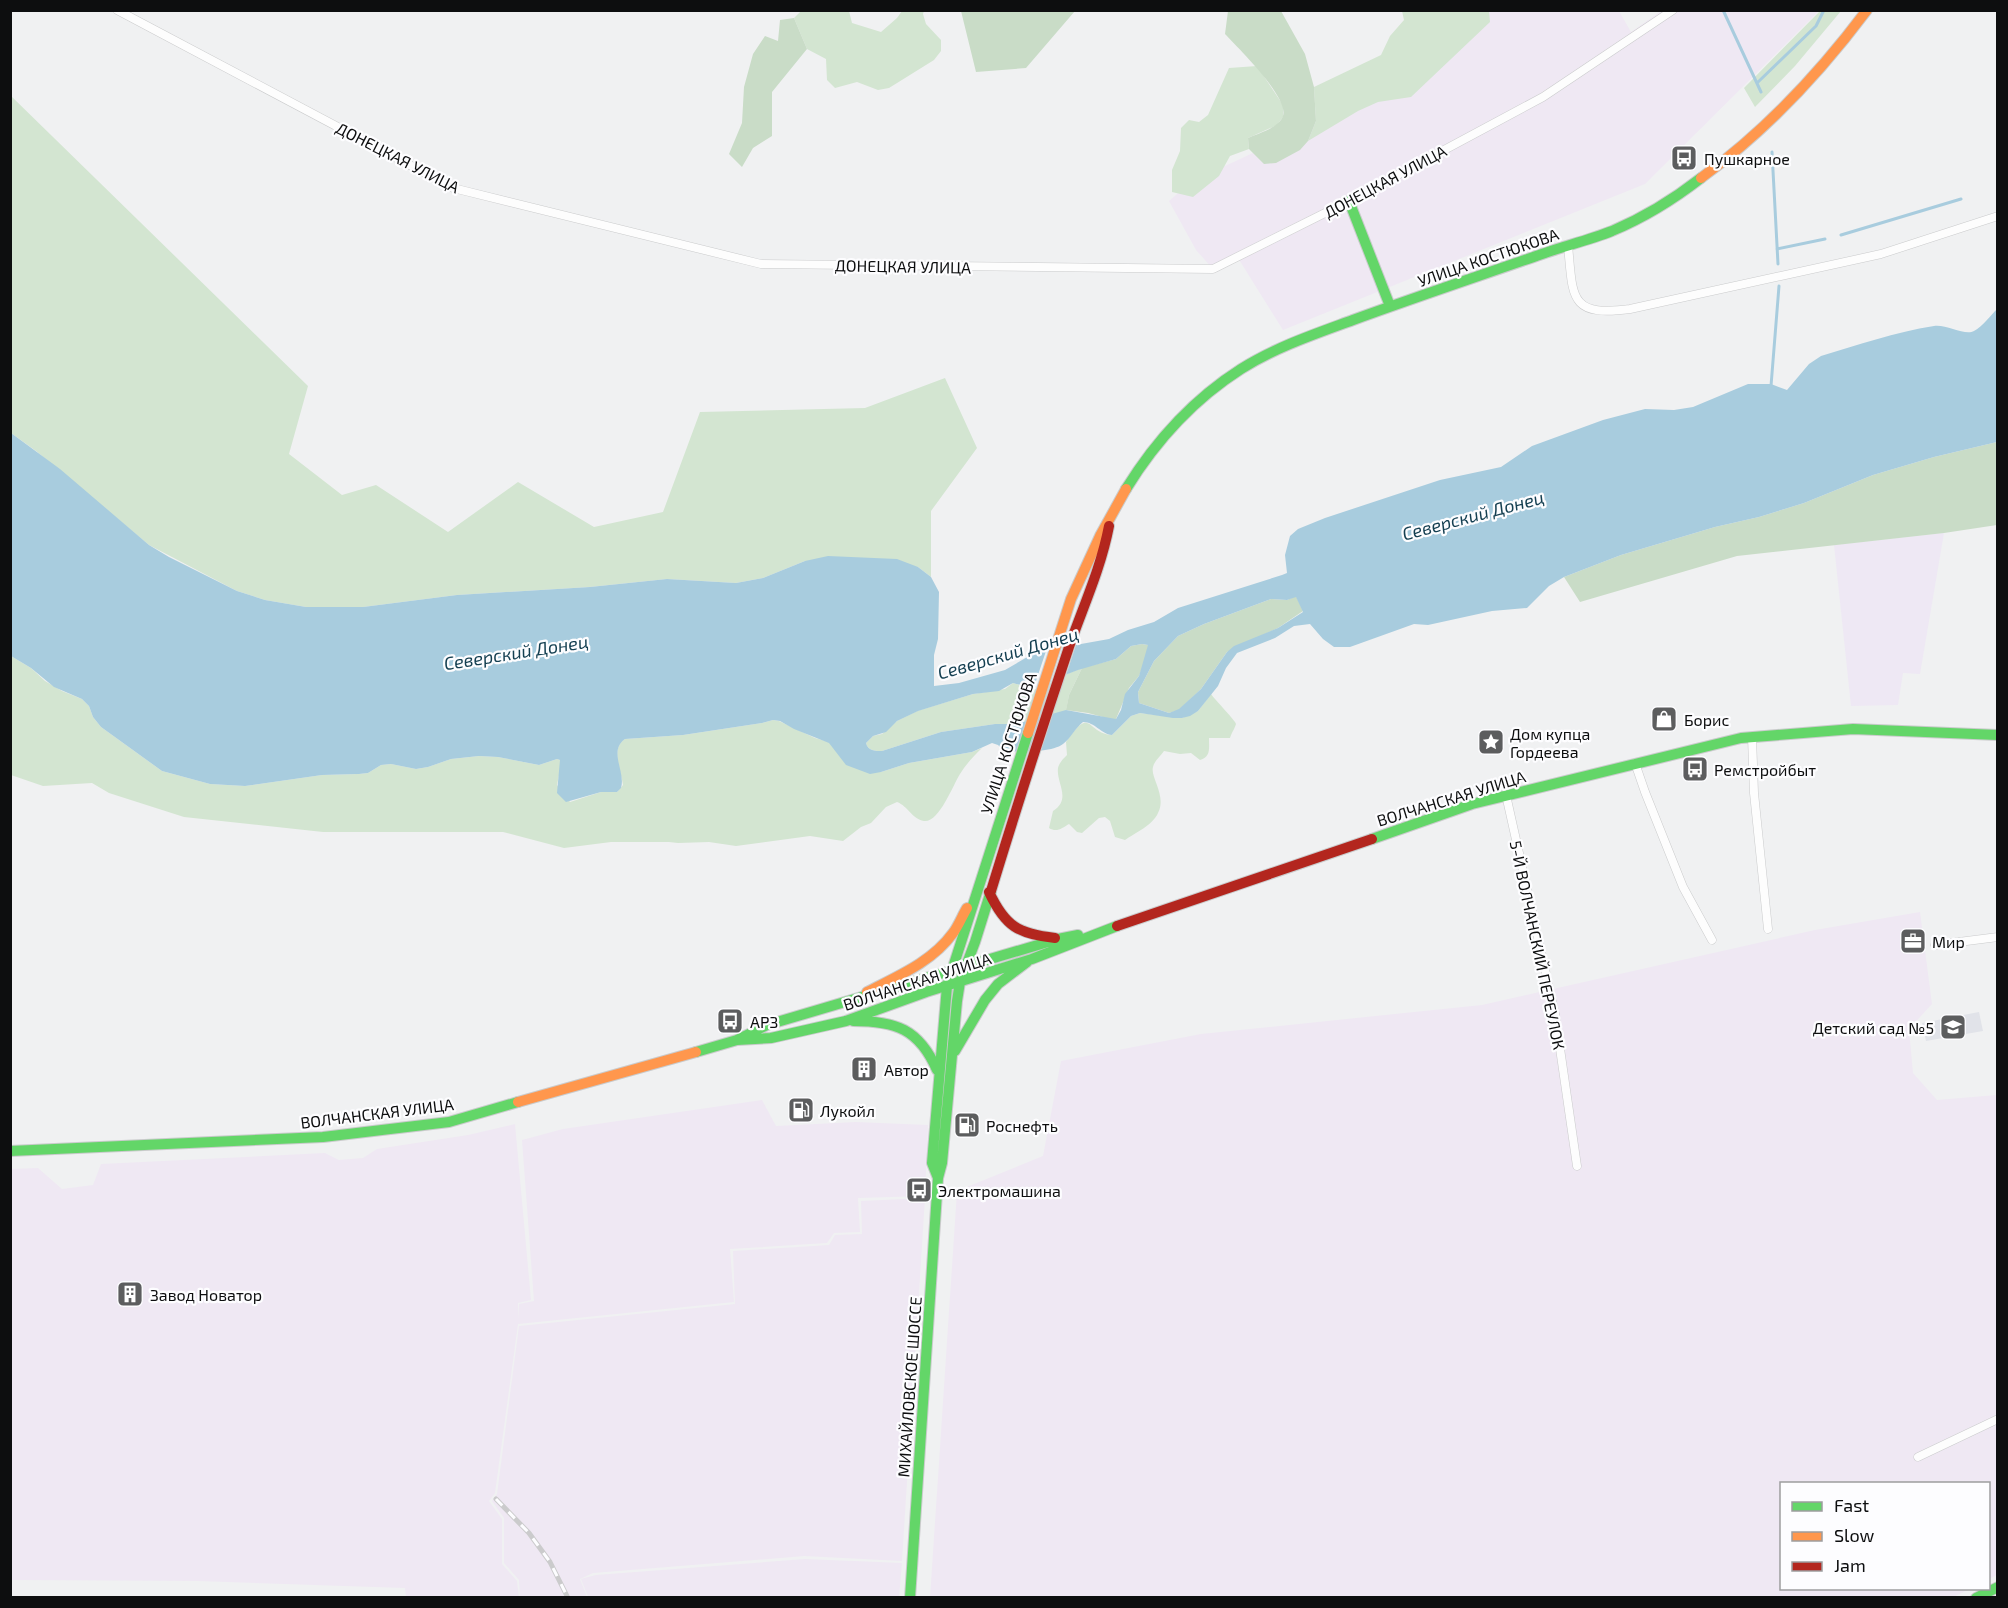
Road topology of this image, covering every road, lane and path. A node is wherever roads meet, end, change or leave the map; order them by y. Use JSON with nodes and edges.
{"nodes":[{"id":1,"x":117,"y":10,"type":"edge"},
{"id":2,"x":1673,"y":10,"type":"edge"},
{"id":3,"x":1867,"y":10,"type":"edge"},
{"id":4,"x":1349,"y":201,"type":"junction"},
{"id":5,"x":1998,"y":216,"type":"edge"},
{"id":6,"x":1568,"y":245,"type":"junction"},
{"id":7,"x":1390,"y":306,"type":"junction"},
{"id":8,"x":1111,"y":514,"type":"junction"},
{"id":9,"x":1998,"y":735,"type":"edge"},
{"id":10,"x":1752,"y":737,"type":"junction"},
{"id":11,"x":1635,"y":763,"type":"junction"},
{"id":12,"x":1506,"y":795,"type":"junction"},
{"id":13,"x":981,"y":881,"type":"junction"},
{"id":14,"x":989,"y":892,"type":"junction"},
{"id":15,"x":1768,"y":929,"type":"dead end"},
{"id":16,"x":1103,"y":931,"type":"junction"},
{"id":17,"x":1998,"y":937,"type":"edge"},
{"id":18,"x":1058,"y":939,"type":"junction"},
{"id":19,"x":1712,"y":940,"type":"dead end"},
{"id":20,"x":1935,"y":945,"type":"dead end"},
{"id":21,"x":1032,"y":959,"type":"junction"},
{"id":22,"x":967,"y":966,"type":"junction"},
{"id":23,"x":951,"y":971,"type":"junction"},
{"id":24,"x":960,"y":982,"type":"junction"},
{"id":25,"x":947,"y":986,"type":"junction"},
{"id":26,"x":848,"y":1001,"type":"junction"},
{"id":27,"x":846,"y":1021,"type":"junction"},
{"id":28,"x":736,"y":1040,"type":"junction"},
{"id":29,"x":952,"y":1057,"type":"junction"},
{"id":30,"x":938,"y":1074,"type":"junction"},
{"id":31,"x":10,"y":1151,"type":"edge"},
{"id":32,"x":1577,"y":1166,"type":"dead end"},
{"id":33,"x":938,"y":1178,"type":"junction"},
{"id":34,"x":1998,"y":1419,"type":"edge"},
{"id":35,"x":1918,"y":1457,"type":"dead end"},
{"id":36,"x":1998,"y":1587,"type":"edge"},
{"id":37,"x":910,"y":1598,"type":"edge"},
{"id":38,"x":1976,"y":1598,"type":"edge"}],
"edges":[{"from":1,"to":4,"type":"street","name":"ДОНЕЦКАЯ УЛИЦА"},
{"from":2,"to":4,"type":"street","name":"ДОНЕЦКАЯ УЛИЦА"},
{"from":3,"to":6,"type":"main road","name":"УЛИЦА КОСТЮКОВА"},
{"from":4,"to":7,"type":"main road"},
{"from":5,"to":6,"type":"street"},
{"from":6,"to":7,"type":"main road","name":"УЛИЦА КОСТЮКОВА"},
{"from":7,"to":8,"type":"main road","name":"УЛИЦА КОСТЮКОВА"},
{"from":8,"to":13,"type":"main road","name":"УЛИЦА КОСТЮКОВА"},
{"from":8,"to":14,"type":"main road","name":"УЛИЦА КОСТЮКОВА"},
{"from":9,"to":10,"type":"main road","name":"ВОЛЧАНСКАЯ УЛИЦА"},
{"from":10,"to":11,"type":"main road","name":"ВОЛЧАНСКАЯ УЛИЦА"},
{"from":10,"to":15,"type":"street"},
{"from":11,"to":12,"type":"main road","name":"ВОЛЧАНСКАЯ УЛИЦА"},
{"from":11,"to":19,"type":"street"},
{"from":12,"to":16,"type":"main road","name":"ВОЛЧАНСКАЯ УЛИЦА"},
{"from":12,"to":32,"type":"street","name":"5-Й ВОЛЧАНСКИЙ ПЕРЕУЛОК"},
{"from":13,"to":23,"type":"main road","name":"УЛИЦА КОСТЮКОВА"},
{"from":13,"to":26,"type":"main road"},
{"from":14,"to":18,"type":"main road"},
{"from":14,"to":22,"type":"main road","name":"УЛИЦА КОСТЮКОВА"},
{"from":16,"to":18,"type":"main road","name":"ВОЛЧАНСКАЯ УЛИЦА"},
{"from":16,"to":21,"type":"main road","name":"ВОЛЧАНСКАЯ УЛИЦА"},
{"from":17,"to":20,"type":"street"},
{"from":18,"to":22,"type":"main road","name":"ВОЛЧАНСКАЯ УЛИЦА"},
{"from":21,"to":24,"type":"main road","name":"ВОЛЧАНСКАЯ УЛИЦА"},
{"from":21,"to":29,"type":"main road"},
{"from":22,"to":23,"type":"main road","name":"ВОЛЧАНСКАЯ УЛИЦА"},
{"from":22,"to":24,"type":"main road","name":"МИХАЙЛОВСКОЕ ШОССЕ"},
{"from":23,"to":25,"type":"main road","name":"УЛИЦА КОСТЮКОВА"},
{"from":23,"to":26,"type":"main road","name":"ВОЛЧАНСКАЯ УЛИЦА"},
{"from":24,"to":25,"type":"main road","name":"ВОЛЧАНСКАЯ УЛИЦА"},
{"from":24,"to":29,"type":"main road","name":"МИХАЙЛОВСКОЕ ШОССЕ"},
{"from":25,"to":27,"type":"main road","name":"ВОЛЧАНСКАЯ УЛИЦА"},
{"from":25,"to":30,"type":"main road","name":"МИХАЙЛОВСКОЕ ШОССЕ"},
{"from":26,"to":28,"type":"main road","name":"ВОЛЧАНСКАЯ УЛИЦА"},
{"from":27,"to":28,"type":"main road","name":"ВОЛЧАНСКАЯ УЛИЦА"},
{"from":27,"to":30,"type":"main road"},
{"from":28,"to":31,"type":"main road","name":"ВОЛЧАНСКАЯ УЛИЦА"},
{"from":29,"to":33,"type":"main road","name":"МИХАЙЛОВСКОЕ ШОССЕ"},
{"from":30,"to":33,"type":"main road","name":"МИХАЙЛОВСКОЕ ШОССЕ"},
{"from":33,"to":37,"type":"main road","name":"МИХАЙЛОВСКОЕ ШОССЕ"},
{"from":34,"to":35,"type":"street"},
{"from":36,"to":38,"type":"main road"}]}
